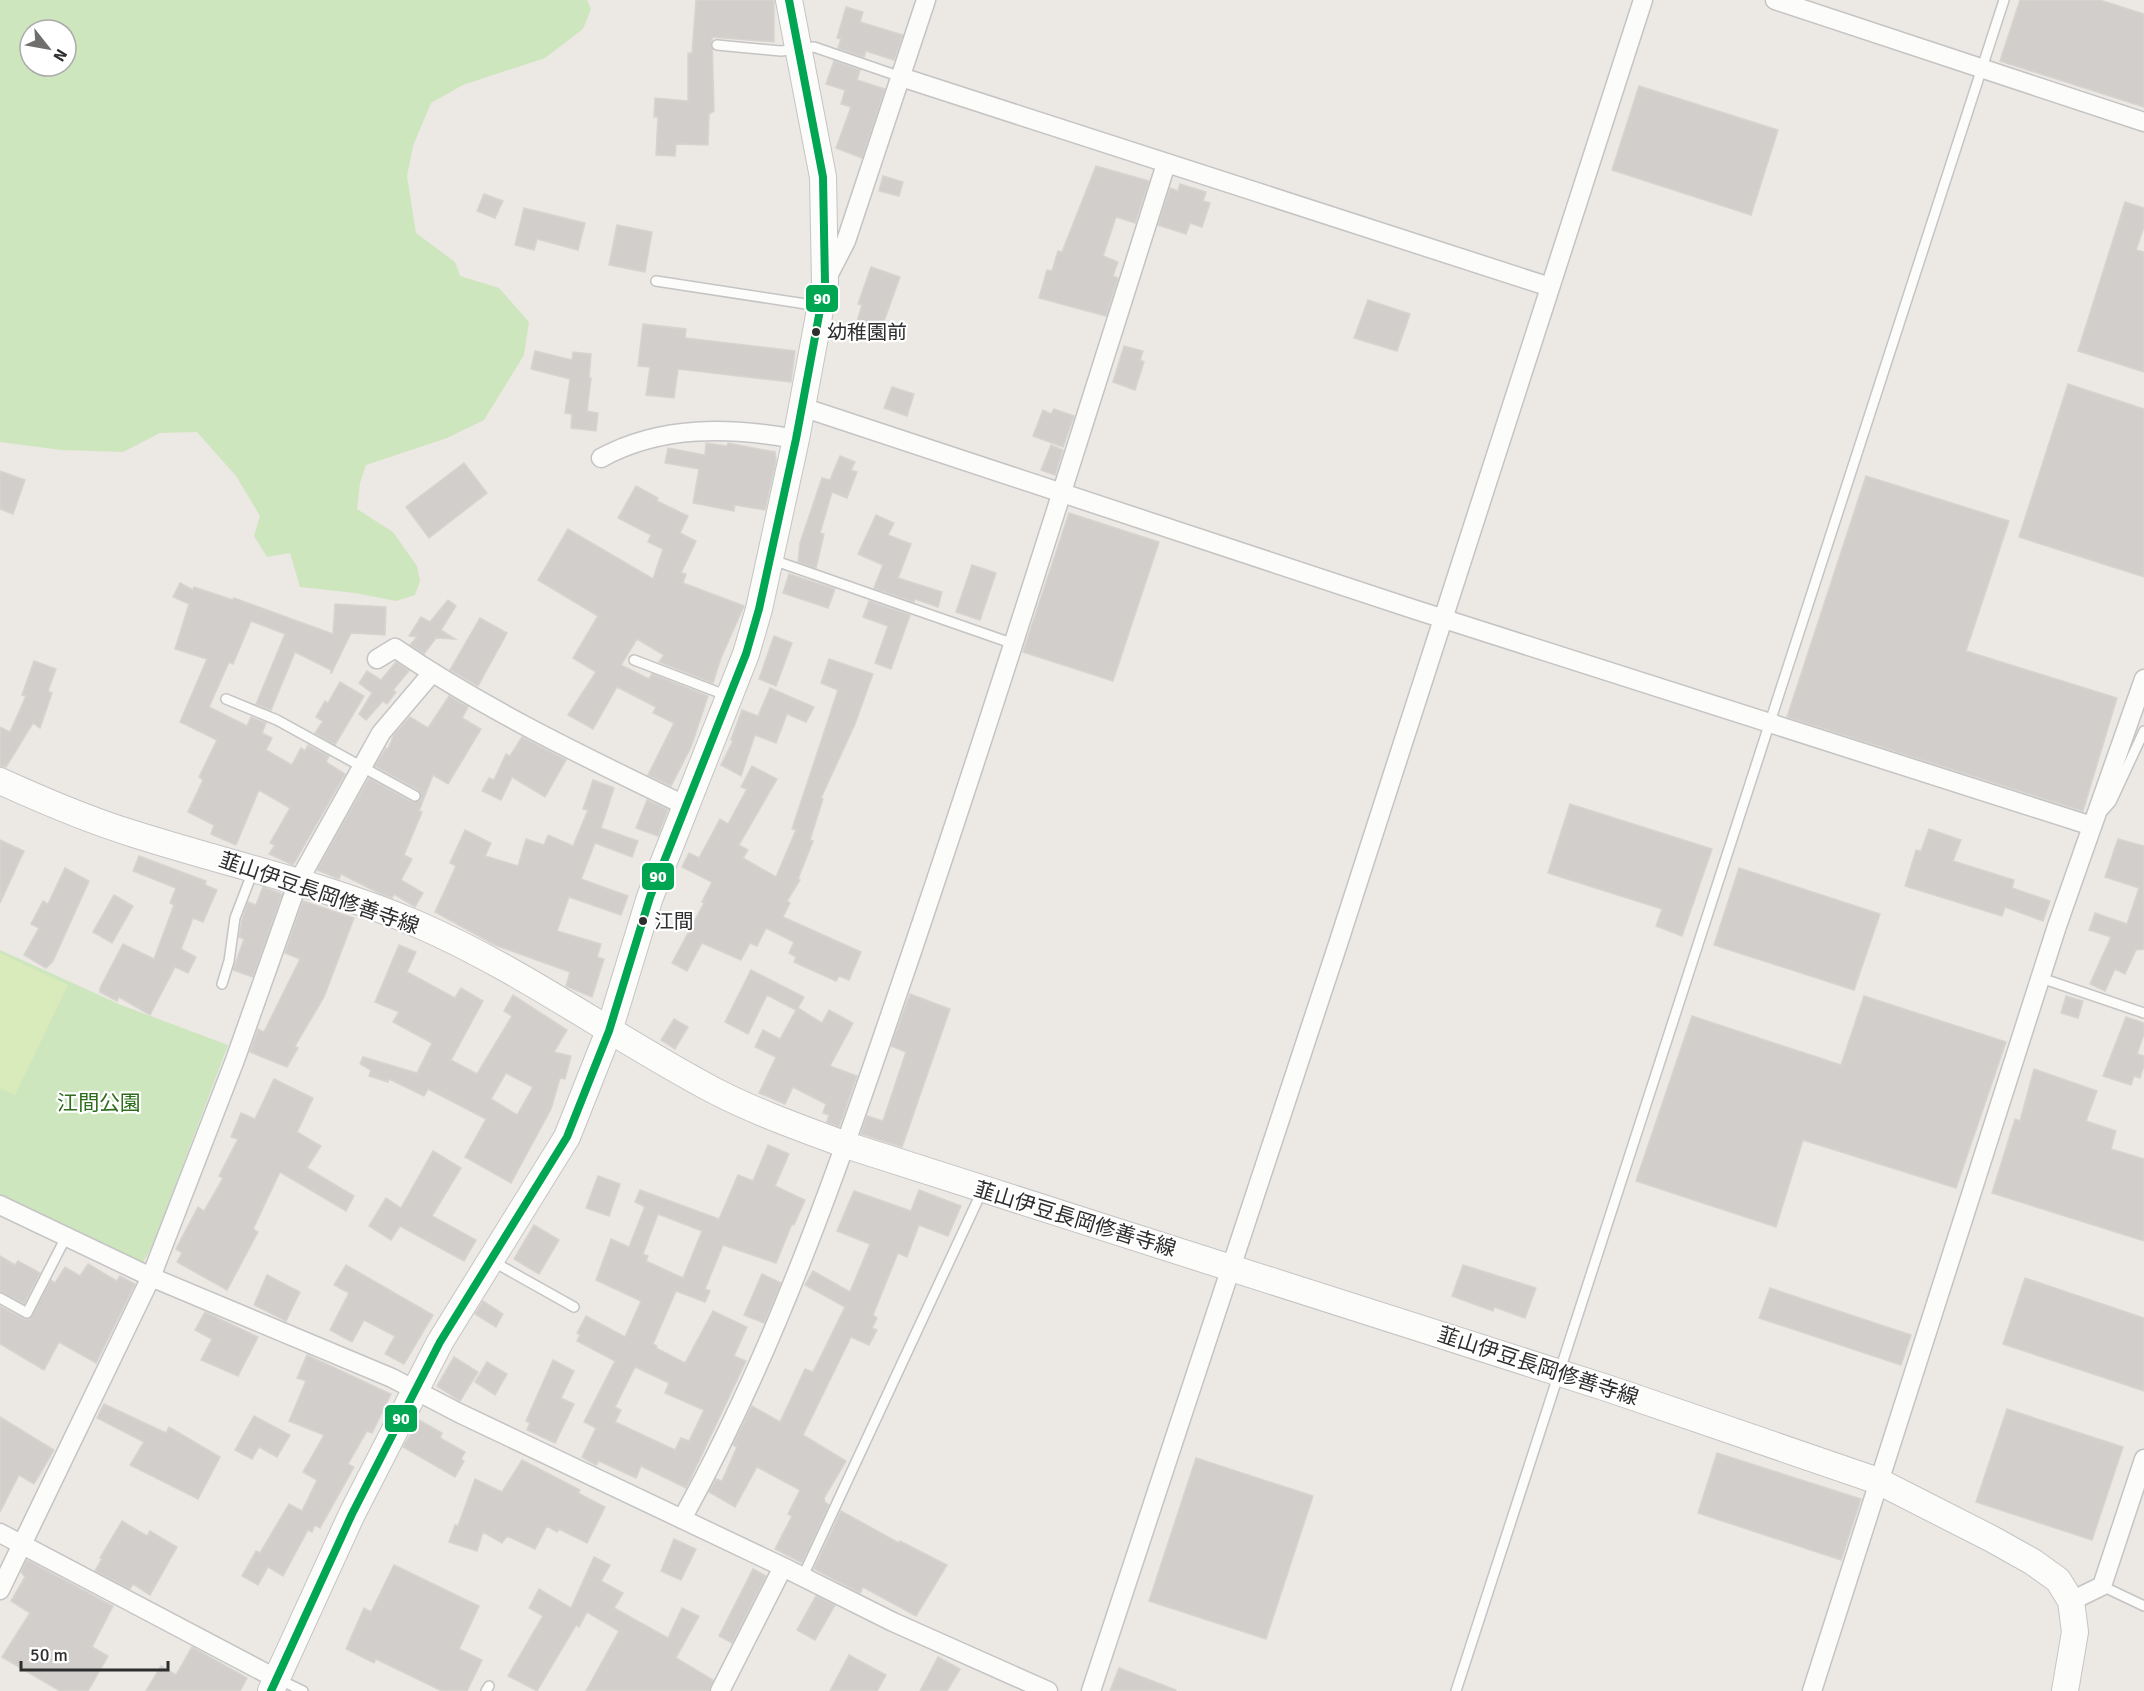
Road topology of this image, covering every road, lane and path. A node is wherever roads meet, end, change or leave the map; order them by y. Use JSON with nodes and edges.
{"nodes":[{"id":1,"x":789,"y":0,"type":"edge"},
{"id":2,"x":926,"y":0,"type":"edge"},
{"id":3,"x":1643,"y":0,"type":"edge"},
{"id":4,"x":1775,"y":0,"type":"edge"},
{"id":5,"x":2004,"y":0,"type":"edge"},
{"id":6,"x":717,"y":45,"type":"dead end"},
{"id":7,"x":798,"y":48,"type":"junction"},
{"id":8,"x":1981,"y":68,"type":"junction"},
{"id":9,"x":901,"y":77,"type":"junction"},
{"id":10,"x":2144,"y":122,"type":"edge"},
{"id":11,"x":1167,"y":164,"type":"junction"},
{"id":12,"x":656,"y":281,"type":"dead end"},
{"id":13,"x":1550,"y":287,"type":"junction"},
{"id":14,"x":823,"y":295,"type":"junction"},
{"id":15,"x":802,"y":408,"type":"junction"},
{"id":16,"x":796,"y":439,"type":"junction"},
{"id":17,"x":601,"y":458,"type":"dead end"},
{"id":18,"x":1061,"y":492,"type":"junction"},
{"id":19,"x":770,"y":559,"type":"junction"},
{"id":20,"x":1444,"y":617,"type":"junction"},
{"id":21,"x":1014,"y":644,"type":"junction"},
{"id":22,"x":377,"y":659,"type":"dead end"},
{"id":23,"x":634,"y":660,"type":"dead end"},
{"id":24,"x":432,"y":673,"type":"junction"},
{"id":25,"x":2144,"y":679,"type":"edge"},
{"id":26,"x":730,"y":697,"type":"junction"},
{"id":27,"x":226,"y":699,"type":"dead end"},
{"id":28,"x":1770,"y":723,"type":"junction"},
{"id":29,"x":2144,"y":731,"type":"edge"},
{"id":30,"x":362,"y":766,"type":"junction"},
{"id":31,"x":0,"y":781,"type":"edge"},
{"id":32,"x":415,"y":796,"type":"dead end"},
{"id":33,"x":686,"y":806,"type":"junction"},
{"id":34,"x":2093,"y":823,"type":"junction"},
{"id":35,"x":254,"y":869,"type":"junction"},
{"id":36,"x":298,"y":882,"type":"junction"},
{"id":37,"x":2041,"y":978,"type":"junction"},
{"id":38,"x":222,"y":984,"type":"dead end"},
{"id":39,"x":2144,"y":1013,"type":"edge"},
{"id":40,"x":609,"y":1031,"type":"junction"},
{"id":41,"x":846,"y":1145,"type":"junction"},
{"id":42,"x":982,"y":1191,"type":"junction"},
{"id":43,"x":0,"y":1206,"type":"edge"},
{"id":44,"x":66,"y":1237,"type":"junction"},
{"id":45,"x":491,"y":1260,"type":"junction"},
{"id":46,"x":1231,"y":1266,"type":"junction"},
{"id":47,"x":151,"y":1277,"type":"junction"},
{"id":48,"x":0,"y":1298,"type":"edge"},
{"id":49,"x":574,"y":1307,"type":"dead end"},
{"id":50,"x":1560,"y":1373,"type":"junction"},
{"id":51,"x":415,"y":1391,"type":"junction"},
{"id":52,"x":2144,"y":1460,"type":"edge"},
{"id":53,"x":1878,"y":1481,"type":"junction"},
{"id":54,"x":682,"y":1519,"type":"junction"},
{"id":55,"x":0,"y":1533,"type":"edge"},
{"id":56,"x":22,"y":1545,"type":"junction"},
{"id":57,"x":783,"y":1567,"type":"junction"},
{"id":58,"x":803,"y":1576,"type":"junction"},
{"id":59,"x":2102,"y":1586,"type":"junction"},
{"id":60,"x":0,"y":1590,"type":"edge"},
{"id":61,"x":2071,"y":1601,"type":"junction"},
{"id":62,"x":2144,"y":1606,"type":"edge"},
{"id":63,"x":273,"y":1684,"type":"edge"},
{"id":64,"x":303,"y":1691,"type":"edge"},
{"id":65,"x":720,"y":1691,"type":"edge"},
{"id":66,"x":1048,"y":1691,"type":"edge"},
{"id":67,"x":1091,"y":1691,"type":"edge"},
{"id":68,"x":1456,"y":1691,"type":"edge"},
{"id":69,"x":1812,"y":1691,"type":"edge"},
{"id":70,"x":2065,"y":1691,"type":"edge"}],
"edges":[{"from":1,"to":7,"type":"main road"},
{"from":2,"to":9,"type":"street"},
{"from":3,"to":13,"type":"street"},
{"from":4,"to":8,"type":"street"},
{"from":5,"to":8,"type":"lane"},
{"from":6,"to":7,"type":"lane"},
{"from":7,"to":9,"type":"lane"},
{"from":7,"to":14,"type":"main road"},
{"from":8,"to":10,"type":"street"},
{"from":8,"to":28,"type":"lane"},
{"from":9,"to":11,"type":"street"},
{"from":9,"to":14,"type":"street"},
{"from":11,"to":13,"type":"street"},
{"from":11,"to":18,"type":"street"},
{"from":12,"to":14,"type":"lane"},
{"from":13,"to":20,"type":"street"},
{"from":14,"to":15,"type":"main road"},
{"from":15,"to":16,"type":"main road"},
{"from":15,"to":18,"type":"street"},
{"from":16,"to":17,"type":"street"},
{"from":16,"to":19,"type":"main road"},
{"from":18,"to":20,"type":"street"},
{"from":18,"to":21,"type":"street"},
{"from":19,"to":21,"type":"lane"},
{"from":19,"to":26,"type":"main road"},
{"from":20,"to":28,"type":"street"},
{"from":20,"to":46,"type":"street"},
{"from":21,"to":41,"type":"street"},
{"from":22,"to":24,"type":"street"},
{"from":23,"to":26,"type":"lane"},
{"from":24,"to":30,"type":"street"},
{"from":24,"to":33,"type":"street"},
{"from":25,"to":34,"type":"street"},
{"from":26,"to":33,"type":"main road"},
{"from":27,"to":30,"type":"lane"},
{"from":28,"to":34,"type":"street"},
{"from":28,"to":50,"type":"lane"},
{"from":29,"to":34,"type":"lane"},
{"from":30,"to":32,"type":"lane"},
{"from":30,"to":36,"type":"street"},
{"from":31,"to":35,"type":"main road","name":"韮山伊豆長岡修善寺線"},
{"from":33,"to":40,"type":"main road"},
{"from":34,"to":37,"type":"street"},
{"from":35,"to":36,"type":"main road","name":"韮山伊豆長岡修善寺線"},
{"from":35,"to":38,"type":"lane"},
{"from":36,"to":40,"type":"main road","name":"韮山伊豆長岡修善寺線"},
{"from":36,"to":47,"type":"street"},
{"from":37,"to":39,"type":"lane"},
{"from":37,"to":53,"type":"street"},
{"from":40,"to":41,"type":"main road","name":"韮山伊豆長岡修善寺線"},
{"from":40,"to":45,"type":"main road"},
{"from":41,"to":42,"type":"main road","name":"韮山伊豆長岡修善寺線"},
{"from":41,"to":54,"type":"street"},
{"from":42,"to":46,"type":"main road","name":"韮山伊豆長岡修善寺線"},
{"from":42,"to":58,"type":"lane"},
{"from":43,"to":44,"type":"street"},
{"from":44,"to":47,"type":"street"},
{"from":44,"to":48,"type":"lane"},
{"from":45,"to":49,"type":"lane"},
{"from":45,"to":51,"type":"main road"},
{"from":46,"to":50,"type":"main road","name":"韮山伊豆長岡修善寺線"},
{"from":46,"to":67,"type":"street"},
{"from":47,"to":51,"type":"street"},
{"from":47,"to":56,"type":"street"},
{"from":50,"to":53,"type":"main road","name":"韮山伊豆長岡修善寺線"},
{"from":50,"to":68,"type":"lane"},
{"from":51,"to":54,"type":"street"},
{"from":51,"to":63,"type":"main road"},
{"from":52,"to":59,"type":"street"},
{"from":53,"to":61,"type":"main road","name":"韮山伊豆長岡修善寺線"},
{"from":53,"to":69,"type":"street"},
{"from":54,"to":57,"type":"street"},
{"from":55,"to":56,"type":"street"},
{"from":56,"to":60,"type":"street"},
{"from":56,"to":63,"type":"street"},
{"from":57,"to":58,"type":"street"},
{"from":57,"to":65,"type":"street"},
{"from":58,"to":66,"type":"street"},
{"from":59,"to":61,"type":"street"},
{"from":59,"to":62,"type":"lane"},
{"from":61,"to":70,"type":"main road","name":"韮山伊豆長岡修善寺線"},
{"from":63,"to":64,"type":"lane"}]}
